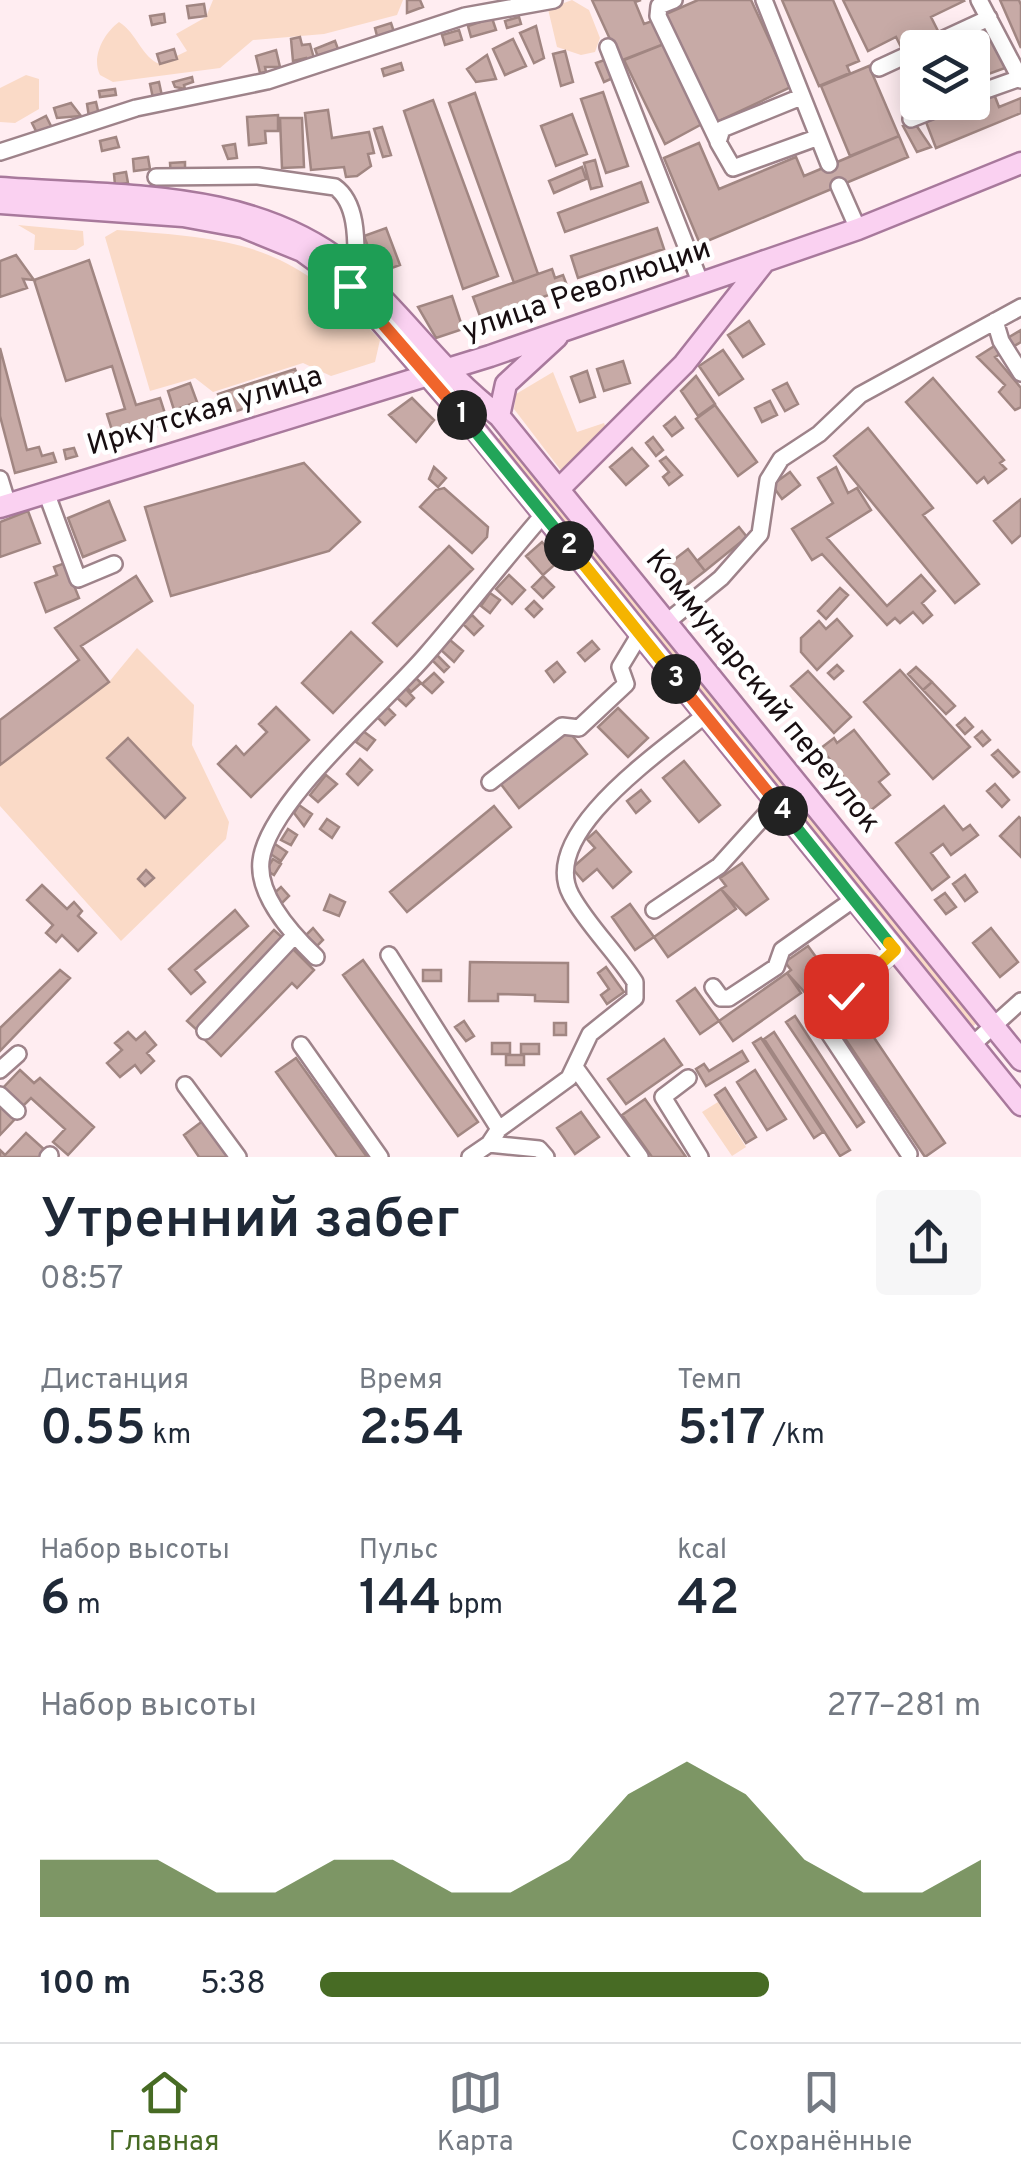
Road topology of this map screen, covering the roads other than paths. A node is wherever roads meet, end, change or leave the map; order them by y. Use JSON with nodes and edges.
{"nodes":[{"id":1,"x":554,"y":0,"type":"edge"},
{"id":2,"x":674,"y":0,"type":"edge"},
{"id":3,"x":764,"y":0,"type":"edge"},
{"id":4,"x":979,"y":0,"type":"edge"},
{"id":5,"x":989,"y":18,"type":"junction"},
{"id":6,"x":963,"y":30,"type":"edge"},
{"id":7,"x":608,"y":47,"type":"dead end"},
{"id":8,"x":900,"y":58,"type":"edge"},
{"id":9,"x":879,"y":68,"type":"dead end"},
{"id":10,"x":1019,"y":73,"type":"edge"},
{"id":11,"x":990,"y":87,"type":"edge"},
{"id":12,"x":800,"y":97,"type":"junction"},
{"id":13,"x":816,"y":138,"type":"junction"},
{"id":14,"x":719,"y":144,"type":"junction"},
{"id":15,"x":0,"y":152,"type":"edge"},
{"id":16,"x":1021,"y":163,"type":"edge"},
{"id":17,"x":829,"y":164,"type":"dead end"},
{"id":18,"x":156,"y":177,"type":"dead end"},
{"id":19,"x":838,"y":186,"type":"dead end"},
{"id":20,"x":0,"y":188,"type":"edge"},
{"id":21,"x":0,"y":202,"type":"edge"},
{"id":22,"x":858,"y":229,"type":"junction"},
{"id":23,"x":764,"y":261,"type":"junction"},
{"id":24,"x":356,"y":273,"type":"junction"},
{"id":25,"x":701,"y":284,"type":"junction"},
{"id":26,"x":1021,"y":307,"type":"edge"},
{"id":27,"x":995,"y":321,"type":"junction"},
{"id":28,"x":564,"y":331,"type":"junction"},
{"id":29,"x":1018,"y":362,"type":"edge"},
{"id":30,"x":437,"y":373,"type":"junction"},
{"id":31,"x":499,"y":416,"type":"junction"},
{"id":32,"x":477,"y":432,"type":"junction"},
{"id":33,"x":0,"y":479,"type":"edge"},
{"id":34,"x":559,"y":489,"type":"junction"},
{"id":35,"x":46,"y":492,"type":"junction"},
{"id":36,"x":4,"y":506,"type":"edge"},
{"id":37,"x":543,"y":514,"type":"junction"},
{"id":38,"x":114,"y":564,"type":"dead end"},
{"id":39,"x":667,"y":622,"type":"junction"},
{"id":40,"x":640,"y":634,"type":"junction"},
{"id":41,"x":705,"y":714,"type":"junction"},
{"id":42,"x":490,"y":782,"type":"dead end"},
{"id":43,"x":776,"y":803,"type":"junction"},
{"id":44,"x":854,"y":899,"type":"junction"},
{"id":45,"x":654,"y":910,"type":"dead end"},
{"id":46,"x":294,"y":936,"type":"junction"},
{"id":47,"x":895,"y":950,"type":"junction"},
{"id":48,"x":389,"y":954,"type":"dead end"},
{"id":49,"x":316,"y":957,"type":"dead end"},
{"id":50,"x":713,"y":987,"type":"dead end"},
{"id":51,"x":1021,"y":1001,"type":"edge"},
{"id":52,"x":994,"y":1027,"type":"junction"},
{"id":53,"x":205,"y":1030,"type":"dead end"},
{"id":54,"x":301,"y":1045,"type":"dead end"},
{"id":55,"x":972,"y":1045,"type":"junction"},
{"id":56,"x":18,"y":1054,"type":"dead end"},
{"id":57,"x":1021,"y":1060,"type":"edge"},
{"id":58,"x":0,"y":1070,"type":"edge"},
{"id":59,"x":576,"y":1070,"type":"junction"},
{"id":60,"x":688,"y":1078,"type":"dead end"},
{"id":61,"x":185,"y":1085,"type":"dead end"},
{"id":62,"x":0,"y":1095,"type":"edge"},
{"id":63,"x":1021,"y":1105,"type":"edge"},
{"id":64,"x":17,"y":1111,"type":"dead end"},
{"id":65,"x":499,"y":1128,"type":"junction"},
{"id":66,"x":488,"y":1144,"type":"junction"},
{"id":67,"x":909,"y":1154,"type":"dead end"},
{"id":68,"x":238,"y":1157,"type":"edge"},
{"id":69,"x":380,"y":1157,"type":"edge"},
{"id":70,"x":470,"y":1157,"type":"edge"},
{"id":71,"x":546,"y":1157,"type":"edge"},
{"id":72,"x":640,"y":1157,"type":"edge"},
{"id":73,"x":700,"y":1157,"type":"edge"}],
"edges":[{"from":1,"to":15,"type":"street"},
{"from":2,"to":14,"type":"street"},
{"from":3,"to":12,"type":"street"},
{"from":4,"to":5,"type":"street"},
{"from":5,"to":6,"type":"street"},
{"from":5,"to":10,"type":"street"},
{"from":7,"to":25,"type":"street"},
{"from":8,"to":9,"type":"street"},
{"from":10,"to":11,"type":"street"},
{"from":12,"to":13,"type":"street"},
{"from":12,"to":14,"type":"street"},
{"from":13,"to":14,"type":"street"},
{"from":13,"to":17,"type":"street"},
{"from":16,"to":22,"type":"main road","name":"улица Революции"},
{"from":18,"to":24,"type":"street"},
{"from":19,"to":22,"type":"street"},
{"from":20,"to":24,"type":"main road"},
{"from":21,"to":30,"type":"main road"},
{"from":22,"to":23,"type":"main road","name":"улица Революции"},
{"from":23,"to":25,"type":"main road","name":"улица Революции"},
{"from":23,"to":34,"type":"main road","name":"улица Революции"},
{"from":24,"to":30,"type":"main road"},
{"from":25,"to":28,"type":"main road","name":"улица Революции"},
{"from":26,"to":27,"type":"street"},
{"from":27,"to":29,"type":"street"},
{"from":27,"to":39,"type":"street"},
{"from":28,"to":30,"type":"main road","name":"улица Революции"},
{"from":28,"to":31,"type":"main road"},
{"from":30,"to":31,"type":"main road","name":"Коммунарский переулок"},
{"from":30,"to":32,"type":"main road","name":"Коммунарский переулок"},
{"from":30,"to":35,"type":"main road","name":"Иркутская улица"},
{"from":31,"to":32,"type":"main road"},
{"from":31,"to":34,"type":"main road","name":"Коммунарский переулок"},
{"from":32,"to":37,"type":"main road","name":"Коммунарский переулок"},
{"from":33,"to":36,"type":"street"},
{"from":34,"to":39,"type":"main road","name":"Коммунарский переулок"},
{"from":35,"to":36,"type":"main road","name":"Иркутская улица"},
{"from":35,"to":38,"type":"street"},
{"from":37,"to":40,"type":"main road","name":"Коммунарский переулок"},
{"from":37,"to":46,"type":"street"},
{"from":39,"to":52,"type":"main road","name":"Коммунарский переулок"},
{"from":40,"to":41,"type":"main road","name":"Коммунарский переулок"},
{"from":40,"to":42,"type":"street"},
{"from":41,"to":43,"type":"main road","name":"Коммунарский переулок"},
{"from":41,"to":59,"type":"street"},
{"from":43,"to":44,"type":"main road","name":"Коммунарский переулок"},
{"from":43,"to":45,"type":"street"},
{"from":44,"to":47,"type":"main road","name":"Коммунарский переулок"},
{"from":44,"to":50,"type":"street"},
{"from":46,"to":49,"type":"street"},
{"from":46,"to":53,"type":"street"},
{"from":47,"to":55,"type":"main road","name":"Коммунарский переулок"},
{"from":47,"to":67,"type":"street"},
{"from":48,"to":65,"type":"street"},
{"from":51,"to":52,"type":"street"},
{"from":52,"to":55,"type":"street"},
{"from":52,"to":57,"type":"main road","name":"Коммунарский переулок"},
{"from":54,"to":69,"type":"street"},
{"from":55,"to":63,"type":"main road","name":"Коммунарский переулок"},
{"from":56,"to":58,"type":"street"},
{"from":59,"to":65,"type":"street"},
{"from":59,"to":72,"type":"street"},
{"from":60,"to":73,"type":"street"},
{"from":61,"to":68,"type":"street"},
{"from":62,"to":64,"type":"street"},
{"from":65,"to":66,"type":"street"},
{"from":66,"to":70,"type":"street"},
{"from":66,"to":71,"type":"street"}]}
